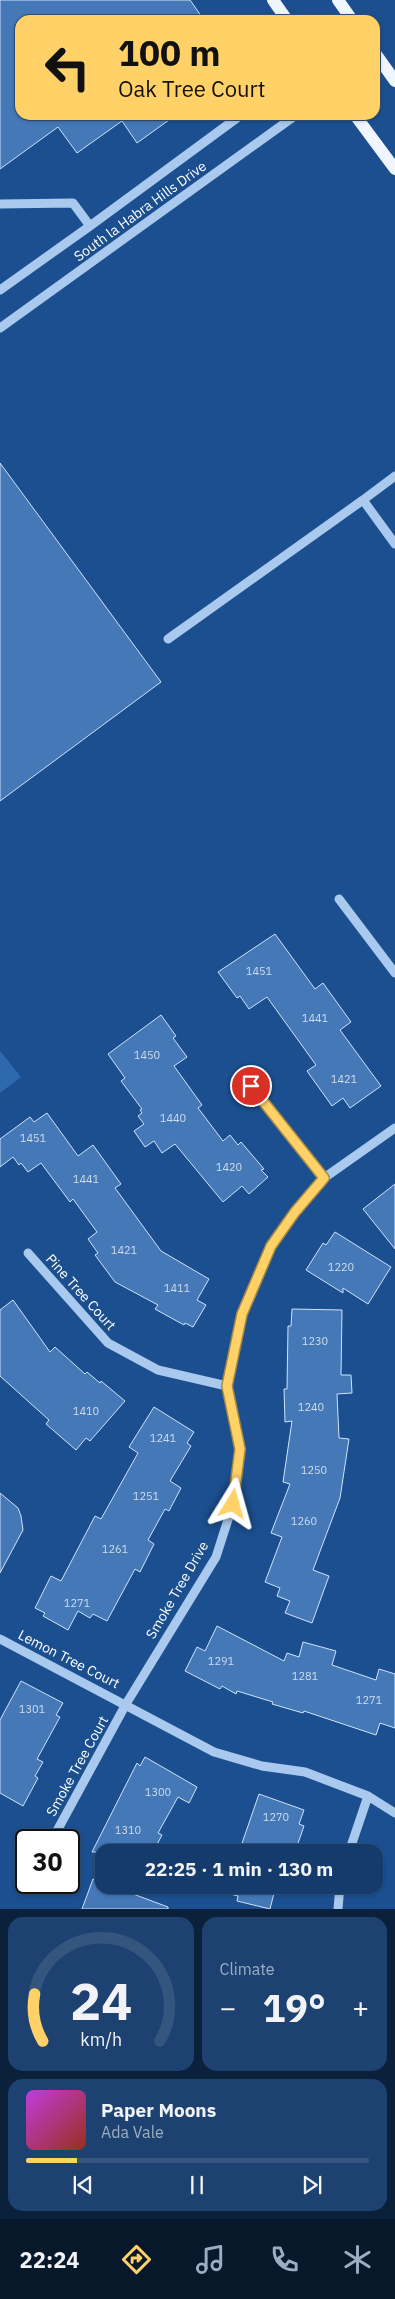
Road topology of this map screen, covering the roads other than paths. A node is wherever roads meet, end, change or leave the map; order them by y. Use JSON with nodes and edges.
{"nodes":[{"id":1,"x":273,"y":0,"type":"edge"},
{"id":2,"x":338,"y":0,"type":"edge"},
{"id":3,"x":284,"y":15,"type":"edge"},
{"id":4,"x":348,"y":15,"type":"edge"},
{"id":5,"x":380,"y":62,"type":"edge"},
{"id":6,"x":395,"y":81,"type":"edge"},
{"id":7,"x":234,"y":120,"type":"edge"},
{"id":8,"x":289,"y":120,"type":"edge"},
{"id":9,"x":360,"y":120,"type":"edge"},
{"id":10,"x":395,"y":170,"type":"edge"},
{"id":11,"x":0,"y":204,"type":"edge"},
{"id":12,"x":90,"y":226,"type":"junction"},
{"id":13,"x":0,"y":290,"type":"edge"},
{"id":14,"x":0,"y":328,"type":"edge"},
{"id":15,"x":395,"y":476,"type":"edge"},
{"id":16,"x":363,"y":500,"type":"junction"},
{"id":17,"x":395,"y":544,"type":"edge"},
{"id":18,"x":168,"y":639,"type":"dead end"},
{"id":19,"x":340,"y":899,"type":"dead end"},
{"id":20,"x":395,"y":973,"type":"edge"},
{"id":21,"x":251,"y":1086,"type":"dead end"},
{"id":22,"x":395,"y":1128,"type":"edge"},
{"id":23,"x":324,"y":1178,"type":"junction"},
{"id":24,"x":28,"y":1253,"type":"dead end"},
{"id":25,"x":227,"y":1386,"type":"junction"},
{"id":26,"x":0,"y":1639,"type":"edge"},
{"id":27,"x":126,"y":1704,"type":"junction"},
{"id":28,"x":368,"y":1796,"type":"junction"},
{"id":29,"x":395,"y":1813,"type":"edge"},
{"id":30,"x":58,"y":1829,"type":"edge"},
{"id":31,"x":353,"y":1844,"type":"edge"},
{"id":32,"x":339,"y":1894,"type":"edge"},
{"id":33,"x":338,"y":1909,"type":"edge"}],
"edges":[{"from":1,"to":3,"type":"main road"},
{"from":2,"to":4,"type":"main road"},
{"from":5,"to":6,"type":"main road"},
{"from":7,"to":12,"type":"street","name":"South la Habra Hills Drive"},
{"from":8,"to":14,"type":"street","name":"South la Habra Hills Drive"},
{"from":9,"to":10,"type":"main road"},
{"from":11,"to":12,"type":"street"},
{"from":12,"to":13,"type":"street","name":"South la Habra Hills Drive"},
{"from":15,"to":16,"type":"street"},
{"from":16,"to":17,"type":"street"},
{"from":16,"to":18,"type":"street"},
{"from":19,"to":20,"type":"street"},
{"from":21,"to":23,"type":"street"},
{"from":22,"to":23,"type":"street","name":"Smoke Tree Drive"},
{"from":23,"to":25,"type":"street","name":"Smoke Tree Drive"},
{"from":24,"to":25,"type":"street","name":"Pine Tree Court"},
{"from":25,"to":27,"type":"street","name":"Smoke Tree Drive"},
{"from":26,"to":27,"type":"street","name":"Lemon Tree Court"},
{"from":27,"to":28,"type":"street","name":"Lemon Tree Court"},
{"from":27,"to":30,"type":"street","name":"Smoke Tree Court"},
{"from":28,"to":29,"type":"street","name":"Lemon Tree Court"},
{"from":28,"to":31,"type":"street"},
{"from":32,"to":33,"type":"street"}]}
